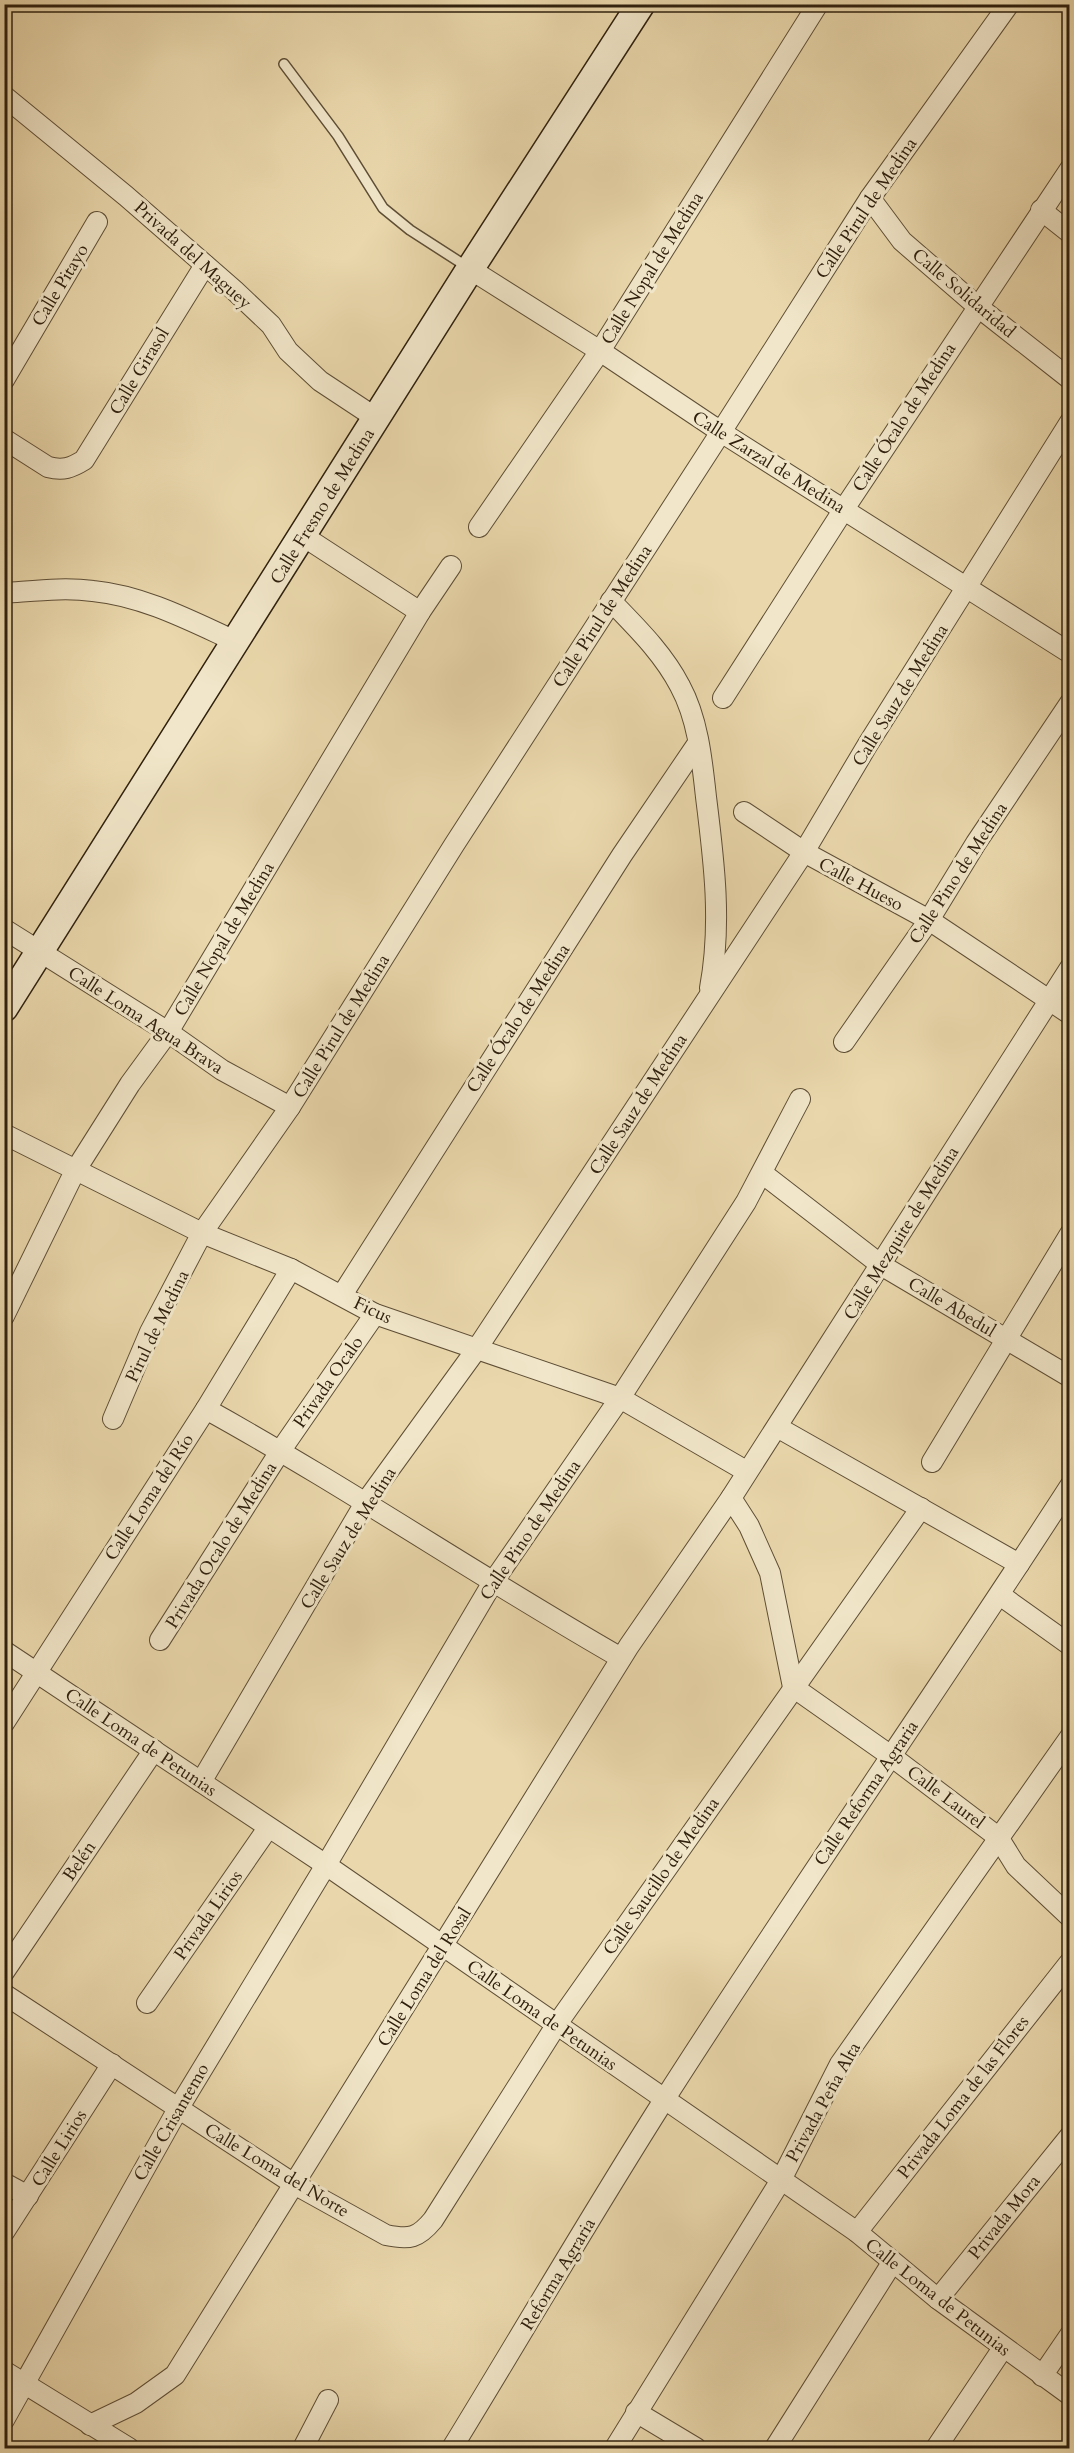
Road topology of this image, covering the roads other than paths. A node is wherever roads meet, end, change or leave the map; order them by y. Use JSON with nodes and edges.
{"nodes":[{"id":1,"x":641,"y":4,"type":"edge"},
{"id":2,"x":818,"y":4,"type":"edge"},
{"id":3,"x":1009,"y":4,"type":"edge"},
{"id":4,"x":284,"y":63,"type":"dead end"},
{"id":5,"x":4,"y":96,"type":"edge"},
{"id":6,"x":1070,"y":169,"type":"edge"},
{"id":7,"x":870,"y":198,"type":"junction"},
{"id":8,"x":1041,"y":210,"type":"junction"},
{"id":9,"x":97,"y":222,"type":"dead end"},
{"id":10,"x":1070,"y":233,"type":"edge"},
{"id":11,"x":205,"y":265,"type":"junction"},
{"id":12,"x":470,"y":269,"type":"junction"},
{"id":13,"x":977,"y":306,"type":"junction"},
{"id":14,"x":600,"y":351,"type":"junction"},
{"id":15,"x":1070,"y":379,"type":"edge"},
{"id":16,"x":4,"y":380,"type":"edge"},
{"id":17,"x":376,"y":418,"type":"junction"},
{"id":18,"x":1070,"y":422,"type":"edge"},
{"id":19,"x":721,"y":432,"type":"junction"},
{"id":20,"x":4,"y":438,"type":"edge"},
{"id":21,"x":844,"y":509,"type":"junction"},
{"id":22,"x":479,"y":527,"type":"dead end"},
{"id":23,"x":303,"y":536,"type":"junction"},
{"id":24,"x":451,"y":566,"type":"dead end"},
{"id":25,"x":968,"y":588,"type":"junction"},
{"id":26,"x":4,"y":593,"type":"edge"},
{"id":27,"x":610,"y":601,"type":"junction"},
{"id":28,"x":420,"y":612,"type":"junction"},
{"id":29,"x":237,"y":642,"type":"junction"},
{"id":30,"x":1070,"y":653,"type":"edge"},
{"id":31,"x":723,"y":698,"type":"dead end"},
{"id":32,"x":1070,"y":703,"type":"edge"},
{"id":33,"x":698,"y":743,"type":"junction"},
{"id":34,"x":744,"y":812,"type":"dead end"},
{"id":35,"x":804,"y":852,"type":"junction"},
{"id":36,"x":929,"y":920,"type":"junction"},
{"id":37,"x":4,"y":929,"type":"edge"},
{"id":38,"x":39,"y":951,"type":"junction"},
{"id":39,"x":1070,"y":968,"type":"edge"},
{"id":40,"x":708,"y":996,"type":"junction"},
{"id":41,"x":1048,"y":1000,"type":"junction"},
{"id":42,"x":4,"y":1008,"type":"edge"},
{"id":43,"x":1070,"y":1014,"type":"edge"},
{"id":44,"x":168,"y":1032,"type":"junction"},
{"id":45,"x":844,"y":1042,"type":"dead end"},
{"id":46,"x":800,"y":1099,"type":"dead end"},
{"id":47,"x":290,"y":1107,"type":"junction"},
{"id":48,"x":4,"y":1134,"type":"edge"},
{"id":49,"x":75,"y":1171,"type":"junction"},
{"id":50,"x":762,"y":1173,"type":"junction"},
{"id":51,"x":202,"y":1233,"type":"junction"},
{"id":52,"x":1070,"y":1234,"type":"edge"},
{"id":53,"x":881,"y":1265,"type":"junction"},
{"id":54,"x":291,"y":1269,"type":"junction"},
{"id":55,"x":342,"y":1295,"type":"junction"},
{"id":56,"x":375,"y":1314,"type":"junction"},
{"id":57,"x":4,"y":1316,"type":"edge"},
{"id":58,"x":1004,"y":1339,"type":"junction"},
{"id":59,"x":476,"y":1350,"type":"junction"},
{"id":60,"x":1070,"y":1377,"type":"edge"},
{"id":61,"x":620,"y":1398,"type":"junction"},
{"id":62,"x":206,"y":1409,"type":"junction"},
{"id":63,"x":113,"y":1419,"type":"dead end"},
{"id":64,"x":777,"y":1427,"type":"junction"},
{"id":65,"x":281,"y":1450,"type":"junction"},
{"id":66,"x":932,"y":1462,"type":"dead end"},
{"id":67,"x":747,"y":1471,"type":"junction"},
{"id":68,"x":1070,"y":1486,"type":"edge"},
{"id":69,"x":731,"y":1498,"type":"junction"},
{"id":70,"x":365,"y":1503,"type":"junction"},
{"id":71,"x":921,"y":1508,"type":"junction"},
{"id":72,"x":1019,"y":1564,"type":"junction"},
{"id":73,"x":493,"y":1582,"type":"junction"},
{"id":74,"x":1000,"y":1595,"type":"junction"},
{"id":75,"x":160,"y":1641,"type":"dead end"},
{"id":76,"x":1070,"y":1645,"type":"edge"},
{"id":77,"x":4,"y":1651,"type":"edge"},
{"id":78,"x":621,"y":1658,"type":"junction"},
{"id":79,"x":37,"y":1672,"type":"junction"},
{"id":80,"x":793,"y":1687,"type":"junction"},
{"id":81,"x":4,"y":1723,"type":"edge"},
{"id":82,"x":1070,"y":1737,"type":"edge"},
{"id":83,"x":154,"y":1750,"type":"junction"},
{"id":84,"x":891,"y":1756,"type":"junction"},
{"id":85,"x":201,"y":1782,"type":"junction"},
{"id":86,"x":268,"y":1828,"type":"junction"},
{"id":87,"x":998,"y":1837,"type":"junction"},
{"id":88,"x":326,"y":1865,"type":"junction"},
{"id":89,"x":1070,"y":1917,"type":"edge"},
{"id":90,"x":443,"y":1947,"type":"junction"},
{"id":91,"x":1070,"y":1962,"type":"edge"},
{"id":92,"x":4,"y":1972,"type":"edge"},
{"id":93,"x":4,"y":1994,"type":"edge"},
{"id":94,"x":147,"y":2002,"type":"dead end"},
{"id":95,"x":557,"y":2024,"type":"junction"},
{"id":96,"x":112,"y":2064,"type":"junction"},
{"id":97,"x":664,"y":2100,"type":"junction"},
{"id":98,"x":178,"y":2109,"type":"junction"},
{"id":99,"x":1070,"y":2136,"type":"edge"},
{"id":100,"x":781,"y":2180,"type":"junction"},
{"id":101,"x":4,"y":2183,"type":"edge"},
{"id":102,"x":294,"y":2184,"type":"junction"},
{"id":103,"x":28,"y":2196,"type":"junction"},
{"id":104,"x":4,"y":2232,"type":"edge"},
{"id":105,"x":857,"y":2232,"type":"junction"},
{"id":106,"x":402,"y":2239,"type":"joint"},
{"id":107,"x":892,"y":2263,"type":"junction"},
{"id":108,"x":938,"y":2299,"type":"junction"},
{"id":109,"x":1070,"y":2335,"type":"edge"},
{"id":110,"x":1003,"y":2348,"type":"junction"},
{"id":111,"x":4,"y":2371,"type":"edge"},
{"id":112,"x":1042,"y":2376,"type":"junction"},
{"id":113,"x":25,"y":2384,"type":"junction"},
{"id":114,"x":1070,"y":2395,"type":"edge"},
{"id":115,"x":328,"y":2400,"type":"dead end"},
{"id":116,"x":636,"y":2412,"type":"junction"},
{"id":117,"x":4,"y":2420,"type":"edge"},
{"id":118,"x":90,"y":2425,"type":"junction"},
{"id":119,"x":129,"y":2448,"type":"edge"},
{"id":120,"x":303,"y":2448,"type":"edge"},
{"id":121,"x":452,"y":2448,"type":"edge"},
{"id":122,"x":615,"y":2448,"type":"edge"},
{"id":123,"x":696,"y":2448,"type":"edge"},
{"id":124,"x":775,"y":2448,"type":"edge"},
{"id":125,"x":936,"y":2448,"type":"edge"}],
"edges":[{"from":1,"to":12,"type":"street","name":"Calle Fresno de Medina"},
{"from":2,"to":14,"type":"street","name":"Calle Nopal de Medina"},
{"from":3,"to":7,"type":"street","name":"Calle Pirul de Medina"},
{"from":4,"to":12,"type":"lane"},
{"from":5,"to":11,"type":"street","name":"Privada del Maguey"},
{"from":6,"to":8,"type":"street","name":"Calle Ócalo de Medina"},
{"from":7,"to":13,"type":"street","name":"Calle Solidaridad"},
{"from":7,"to":19,"type":"street","name":"Calle Pirul de Medina"},
{"from":8,"to":10,"type":"street"},
{"from":8,"to":13,"type":"street","name":"Calle Ócalo de Medina"},
{"from":9,"to":16,"type":"street","name":"Calle Pitayo"},
{"from":11,"to":17,"type":"street","name":"Privada del Maguey"},
{"from":11,"to":20,"type":"street","name":"Calle Girasol"},
{"from":12,"to":14,"type":"street","name":"Calle Zarzal de Medina"},
{"from":12,"to":17,"type":"street","name":"Calle Fresno de Medina"},
{"from":13,"to":15,"type":"street","name":"Calle Solidaridad"},
{"from":13,"to":21,"type":"street","name":"Calle Ócalo de Medina"},
{"from":14,"to":19,"type":"street","name":"Calle Zarzal de Medina"},
{"from":14,"to":22,"type":"street","name":"Calle Nopal de Medina"},
{"from":17,"to":23,"type":"street","name":"Calle Fresno de Medina"},
{"from":18,"to":25,"type":"street","name":"Calle Sauz de Medina"},
{"from":19,"to":21,"type":"street","name":"Calle Zarzal de Medina"},
{"from":19,"to":27,"type":"street","name":"Calle Pirul de Medina"},
{"from":21,"to":25,"type":"street","name":"Calle Zarzal de Medina"},
{"from":21,"to":31,"type":"street","name":"Calle Ócalo de Medina"},
{"from":23,"to":28,"type":"street"},
{"from":23,"to":29,"type":"street","name":"Calle Fresno de Medina"},
{"from":24,"to":28,"type":"street","name":"Calle Nopal de Medina"},
{"from":25,"to":30,"type":"street","name":"Calle Zarzal de Medina"},
{"from":25,"to":35,"type":"street","name":"Calle Sauz de Medina"},
{"from":26,"to":29,"type":"street"},
{"from":27,"to":33,"type":"street"},
{"from":27,"to":47,"type":"street","name":"Calle Pirul de Medina"},
{"from":28,"to":44,"type":"street","name":"Calle Nopal de Medina"},
{"from":29,"to":38,"type":"street","name":"Calle Fresno de Medina"},
{"from":32,"to":36,"type":"street","name":"Calle Pino de Medina"},
{"from":33,"to":40,"type":"street"},
{"from":33,"to":55,"type":"street","name":"Calle Ócalo de Medina"},
{"from":34,"to":35,"type":"street","name":"Calle Hueso"},
{"from":35,"to":36,"type":"street","name":"Calle Hueso"},
{"from":35,"to":40,"type":"street","name":"Calle Sauz de Medina"},
{"from":36,"to":41,"type":"street","name":"Calle Hueso"},
{"from":36,"to":45,"type":"street","name":"Calle Pino de Medina"},
{"from":37,"to":38,"type":"street","name":"Calle Loma Agua Brava"},
{"from":38,"to":42,"type":"street","name":"Calle Fresno de Medina"},
{"from":38,"to":44,"type":"street","name":"Calle Loma Agua Brava"},
{"from":39,"to":41,"type":"street","name":"Calle Mezquite de Medina"},
{"from":40,"to":59,"type":"street","name":"Calle Sauz de Medina"},
{"from":41,"to":43,"type":"street","name":"Calle Hueso"},
{"from":41,"to":53,"type":"street","name":"Calle Mezquite de Medina"},
{"from":44,"to":47,"type":"street","name":"Calle Loma Agua Brava"},
{"from":44,"to":49,"type":"street","name":"Calle Nopal de Medina"},
{"from":46,"to":50,"type":"street","name":"Calle Pino de Medina"},
{"from":47,"to":51,"type":"street","name":"Calle Pirul de Medina"},
{"from":48,"to":49,"type":"street","name":"Ficus"},
{"from":49,"to":51,"type":"street","name":"Ficus"},
{"from":49,"to":57,"type":"street","name":"Calle Nopal de Medina"},
{"from":50,"to":53,"type":"street","name":"Calle Abedul"},
{"from":50,"to":61,"type":"street","name":"Calle Pino de Medina"},
{"from":51,"to":54,"type":"street","name":"Ficus"},
{"from":51,"to":63,"type":"street","name":"Pirul de Medina"},
{"from":52,"to":58,"type":"street"},
{"from":53,"to":58,"type":"street","name":"Calle Abedul"},
{"from":53,"to":64,"type":"street","name":"Calle Mezquite de Medina"},
{"from":54,"to":55,"type":"street","name":"Ficus"},
{"from":54,"to":62,"type":"street","name":"Calle Loma del Río"},
{"from":55,"to":56,"type":"street","name":"Ficus"},
{"from":56,"to":59,"type":"street","name":"Ficus"},
{"from":56,"to":65,"type":"street","name":"Privada Ocalo"},
{"from":58,"to":60,"type":"street","name":"Calle Abedul"},
{"from":58,"to":66,"type":"street"},
{"from":59,"to":61,"type":"street","name":"Ficus"},
{"from":59,"to":70,"type":"street","name":"Calle Sauz de Medina"},
{"from":61,"to":67,"type":"street","name":"Ficus"},
{"from":61,"to":73,"type":"street","name":"Calle Pino de Medina"},
{"from":62,"to":65,"type":"street"},
{"from":62,"to":79,"type":"street","name":"Calle Loma del Río"},
{"from":64,"to":67,"type":"street","name":"Calle Mezquite de Medina"},
{"from":64,"to":71,"type":"street"},
{"from":65,"to":70,"type":"street"},
{"from":65,"to":75,"type":"street","name":"Privada Ocalo de Medina"},
{"from":67,"to":69,"type":"street","name":"Calle Mezquite de Medina"},
{"from":68,"to":72,"type":"street","name":"Calle Reforma Agraria"},
{"from":69,"to":78,"type":"street","name":"Calle Loma del Rosal"},
{"from":69,"to":80,"type":"street"},
{"from":70,"to":73,"type":"street"},
{"from":70,"to":85,"type":"street","name":"Calle Sauz de Medina"},
{"from":71,"to":72,"type":"street"},
{"from":71,"to":80,"type":"street","name":"Calle Saucillo de Medina"},
{"from":72,"to":74,"type":"street","name":"Calle Reforma Agraria"},
{"from":73,"to":78,"type":"street"},
{"from":73,"to":88,"type":"street","name":"Calle Pino de Medina"},
{"from":74,"to":76,"type":"street"},
{"from":74,"to":84,"type":"street","name":"Calle Reforma Agraria"},
{"from":77,"to":79,"type":"street","name":"Calle Loma de Petunias"},
{"from":78,"to":90,"type":"street","name":"Calle Loma del Rosal"},
{"from":79,"to":81,"type":"street","name":"Calle Loma del Río"},
{"from":79,"to":83,"type":"street","name":"Calle Loma de Petunias"},
{"from":80,"to":84,"type":"street","name":"Calle Laurel"},
{"from":80,"to":95,"type":"street","name":"Calle Saucillo de Medina"},
{"from":82,"to":87,"type":"street","name":"Privada Peña Alta"},
{"from":83,"to":85,"type":"street","name":"Calle Loma de Petunias"},
{"from":83,"to":92,"type":"street","name":"Belén"},
{"from":84,"to":87,"type":"street","name":"Calle Laurel"},
{"from":84,"to":97,"type":"street","name":"Calle Reforma Agraria"},
{"from":85,"to":86,"type":"street","name":"Calle Loma de Petunias"},
{"from":86,"to":88,"type":"street","name":"Calle Loma de Petunias"},
{"from":86,"to":94,"type":"street","name":"Privada Lirios"},
{"from":87,"to":89,"type":"street","name":"Calle Laurel"},
{"from":87,"to":100,"type":"street","name":"Privada Peña Alta"},
{"from":88,"to":90,"type":"street","name":"Calle Loma de Petunias"},
{"from":88,"to":98,"type":"street","name":"Calle Crisantemo"},
{"from":90,"to":95,"type":"street","name":"Calle Loma de Petunias"},
{"from":90,"to":102,"type":"street","name":"Calle Loma del Rosal"},
{"from":91,"to":105,"type":"street","name":"Privada Loma de las Flores"},
{"from":93,"to":96,"type":"street","name":"Calle Loma del Norte"},
{"from":95,"to":97,"type":"street","name":"Calle Loma de Petunias"},
{"from":95,"to":106,"type":"street","name":"Calle Saucillo de Medina"},
{"from":96,"to":98,"type":"street","name":"Calle Loma del Norte"},
{"from":96,"to":103,"type":"street","name":"Calle Lirios"},
{"from":97,"to":100,"type":"street","name":"Calle Loma de Petunias"},
{"from":97,"to":121,"type":"street","name":"Reforma Agraria"},
{"from":98,"to":102,"type":"street","name":"Calle Loma del Norte"},
{"from":98,"to":113,"type":"street","name":"Calle Crisantemo"},
{"from":99,"to":108,"type":"street","name":"Privada Mora"},
{"from":100,"to":105,"type":"street","name":"Calle Loma de Petunias"},
{"from":100,"to":116,"type":"street","name":"Privada Peña Alta"},
{"from":101,"to":103,"type":"street"},
{"from":102,"to":106,"type":"street","name":"Calle Loma del Norte"},
{"from":102,"to":118,"type":"street","name":"Calle Loma del Rosal"},
{"from":103,"to":104,"type":"street","name":"Calle Lirios"},
{"from":105,"to":107,"type":"street","name":"Calle Loma de Petunias"},
{"from":107,"to":108,"type":"street","name":"Calle Loma de Petunias"},
{"from":107,"to":124,"type":"street"},
{"from":108,"to":110,"type":"street","name":"Calle Loma de Petunias"},
{"from":109,"to":112,"type":"street"},
{"from":110,"to":112,"type":"street","name":"Calle Loma de Petunias"},
{"from":110,"to":125,"type":"street"},
{"from":111,"to":113,"type":"street"},
{"from":112,"to":114,"type":"street","name":"Calle Loma de Petunias"},
{"from":113,"to":117,"type":"street","name":"Calle Crisantemo"},
{"from":113,"to":118,"type":"street"},
{"from":115,"to":120,"type":"street"},
{"from":116,"to":122,"type":"street","name":"Privada Peña Alta"},
{"from":116,"to":123,"type":"street"},
{"from":118,"to":119,"type":"street"}]}
